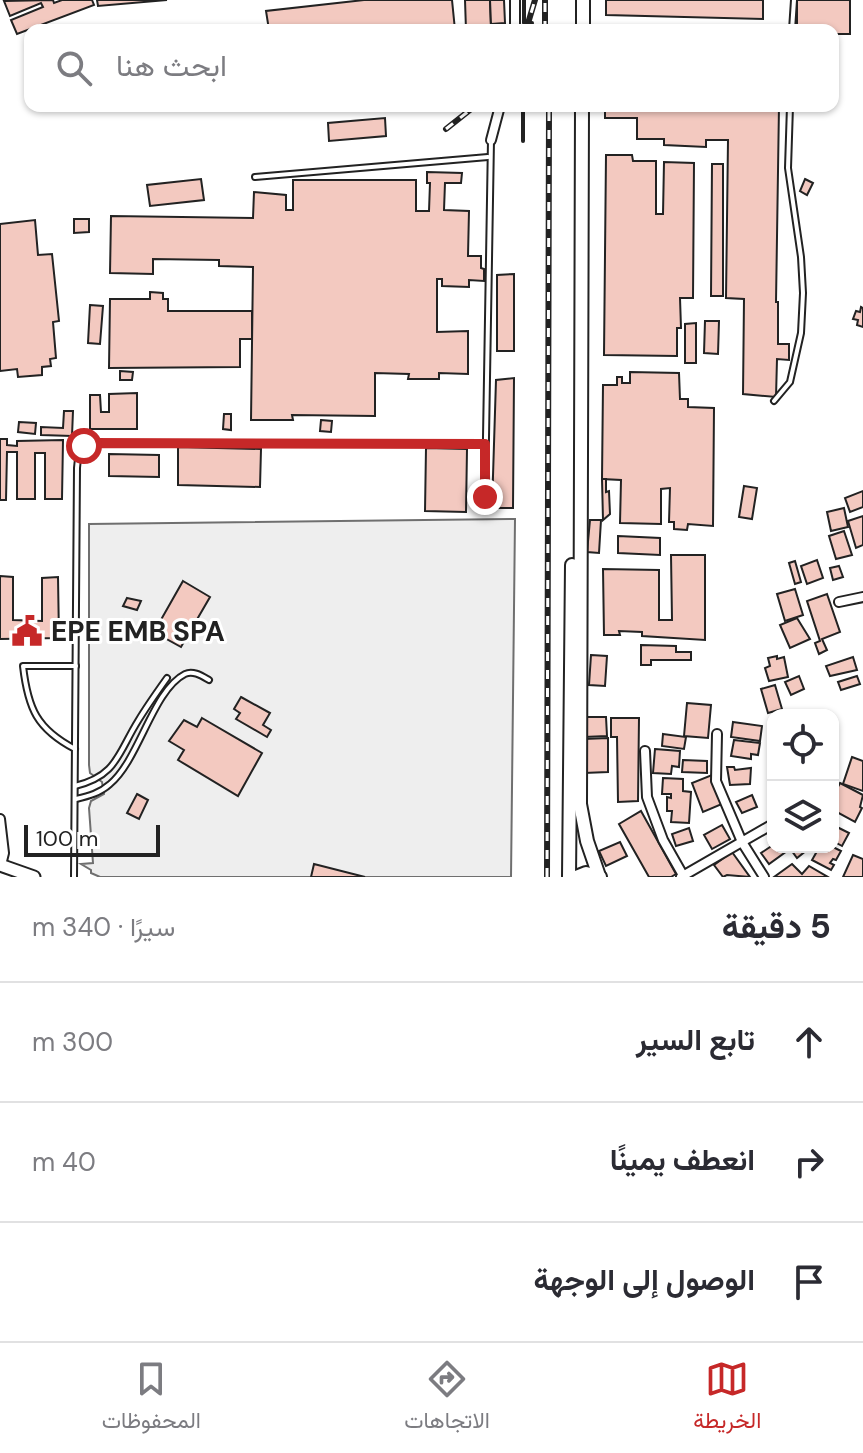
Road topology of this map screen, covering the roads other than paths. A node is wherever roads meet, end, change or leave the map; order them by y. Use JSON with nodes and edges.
{"nodes":[{"id":1,"x":515,"y":0,"type":"edge"},
{"id":2,"x":576,"y":0,"type":"edge"},
{"id":3,"x":583,"y":0,"type":"edge"},
{"id":4,"x":794,"y":0,"type":"edge"},
{"id":5,"x":515,"y":24,"type":"edge"},
{"id":6,"x":575,"y":24,"type":"edge"},
{"id":7,"x":583,"y":24,"type":"edge"},
{"id":8,"x":792,"y":24,"type":"edge"},
{"id":9,"x":498,"y":112,"type":"edge"},
{"id":10,"x":575,"y":112,"type":"edge"},
{"id":11,"x":582,"y":112,"type":"edge"},
{"id":12,"x":790,"y":112,"type":"edge"},
{"id":13,"x":491,"y":140,"type":"joint"},
{"id":14,"x":488,"y":157,"type":"junction"},
{"id":15,"x":255,"y":177,"type":"dead end"},
{"id":16,"x":774,"y":401,"type":"dead end"},
{"id":17,"x":485,"y":444,"type":"junction"},
{"id":18,"x":485,"y":497,"type":"dead end"},
{"id":19,"x":863,"y":597,"type":"edge"},
{"id":20,"x":839,"y":602,"type":"dead end"},
{"id":21,"x":576,"y":643,"type":"junction"},
{"id":22,"x":76,"y":666,"type":"junction"},
{"id":23,"x":167,"y":678,"type":"dead end"},
{"id":24,"x":209,"y":680,"type":"dead end"},
{"id":25,"x":717,"y":734,"type":"dead end"},
{"id":26,"x":75,"y":749,"type":"junction"},
{"id":27,"x":645,"y":751,"type":"dead end"},
{"id":28,"x":75,"y":786,"type":"junction"},
{"id":29,"x":75,"y":800,"type":"junction"},
{"id":30,"x":0,"y":819,"type":"edge"},
{"id":31,"x":767,"y":827,"type":"edge"},
{"id":32,"x":742,"y":842,"type":"junction"},
{"id":33,"x":0,"y":865,"type":"edge"},
{"id":34,"x":682,"y":876,"type":"edge"},
{"id":35,"x":34,"y":877,"type":"edge"},
{"id":36,"x":74,"y":877,"type":"edge"},
{"id":37,"x":569,"y":877,"type":"edge"},
{"id":38,"x":576,"y":877,"type":"edge"},
{"id":39,"x":600,"y":877,"type":"edge"},
{"id":40,"x":764,"y":877,"type":"edge"}],
"edges":[{"from":1,"to":5,"type":"street"},
{"from":2,"to":6,"type":"main road"},
{"from":3,"to":7,"type":"main road"},
{"from":4,"to":8,"type":"lane"},
{"from":9,"to":13,"type":"street"},
{"from":10,"to":21,"type":"main road"},
{"from":11,"to":21,"type":"main road"},
{"from":12,"to":16,"type":"lane"},
{"from":13,"to":14,"type":"lane"},
{"from":14,"to":15,"type":"lane"},
{"from":14,"to":17,"type":"lane"},
{"from":17,"to":18,"type":"lane"},
{"from":17,"to":22,"type":"lane"},
{"from":19,"to":20,"type":"street"},
{"from":21,"to":37,"type":"main road"},
{"from":21,"to":39,"type":"main road"},
{"from":22,"to":26,"type":"lane"},
{"from":22,"to":26,"type":"lane"},
{"from":23,"to":28,"type":"lane"},
{"from":24,"to":29,"type":"lane"},
{"from":25,"to":32,"type":"street"},
{"from":26,"to":28,"type":"lane"},
{"from":27,"to":34,"type":"street"},
{"from":28,"to":29,"type":"lane"},
{"from":29,"to":36,"type":"lane"},
{"from":30,"to":33,"type":"street"},
{"from":31,"to":32,"type":"street"},
{"from":32,"to":34,"type":"street"},
{"from":32,"to":40,"type":"street"},
{"from":33,"to":35,"type":"main road"},
{"from":38,"to":39,"type":"main road"}]}
